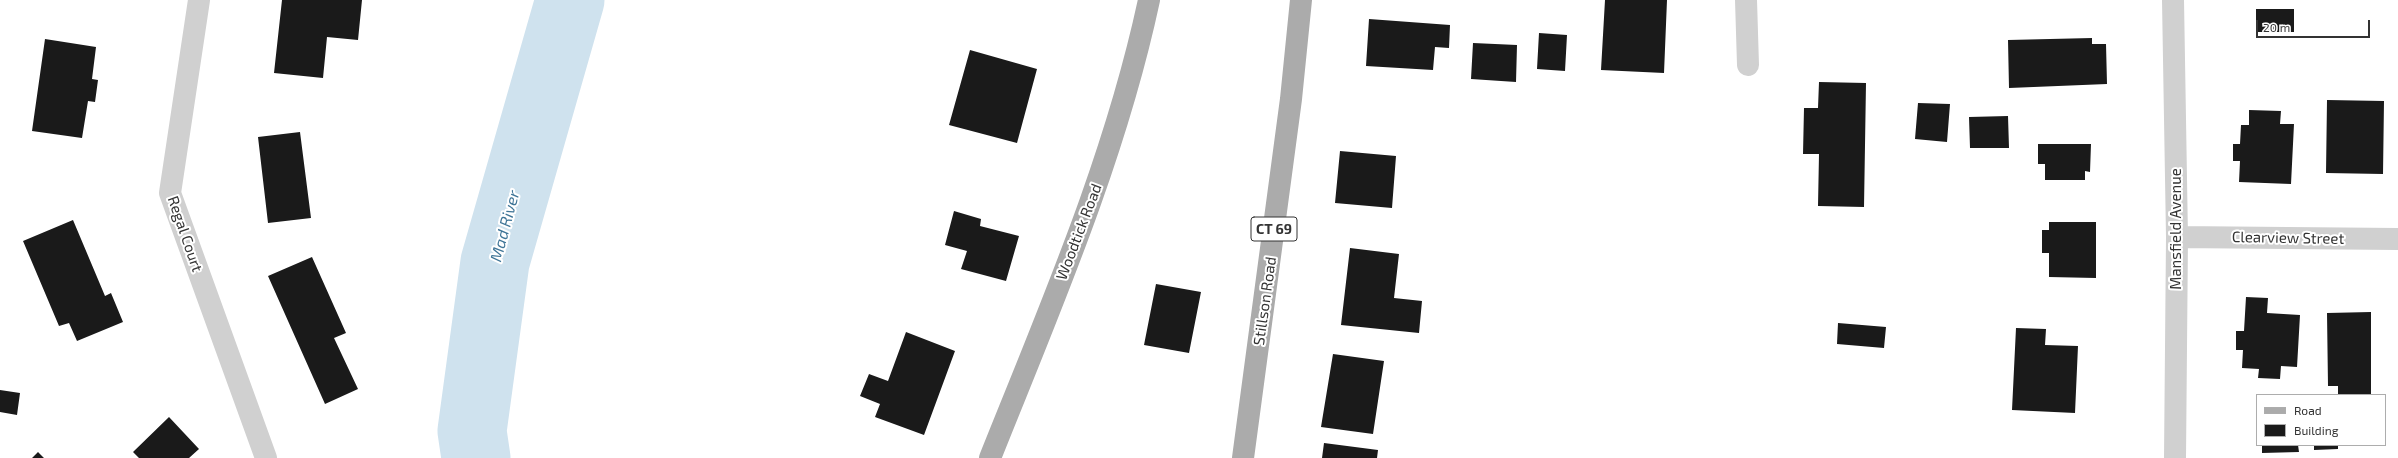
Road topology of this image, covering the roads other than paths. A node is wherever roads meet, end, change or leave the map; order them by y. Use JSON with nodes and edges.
{"nodes":[{"id":1,"x":199,"y":0,"type":"edge"},
{"id":2,"x":1149,"y":0,"type":"edge"},
{"id":3,"x":1301,"y":0,"type":"edge"},
{"id":4,"x":1746,"y":0,"type":"edge"},
{"id":5,"x":2173,"y":0,"type":"edge"},
{"id":6,"x":1748,"y":65,"type":"dead end"},
{"id":7,"x":2178,"y":236,"type":"junction"},
{"id":8,"x":2398,"y":239,"type":"edge"},
{"id":9,"x":266,"y":458,"type":"edge"},
{"id":10,"x":990,"y":458,"type":"edge"},
{"id":11,"x":1243,"y":458,"type":"edge"},
{"id":12,"x":2175,"y":458,"type":"edge"}],
"edges":[{"from":1,"to":9,"type":"street","name":"Regal Court"},
{"from":2,"to":10,"type":"main road","name":"Woodtick Road"},
{"from":3,"to":11,"type":"main road","name":"Stillson Road","number":"CT 69"},
{"from":4,"to":6,"type":"street"},
{"from":5,"to":7,"type":"street","name":"Mansfield Avenue"},
{"from":7,"to":8,"type":"street","name":"Clearview Street"},
{"from":7,"to":12,"type":"street","name":"Mansfield Avenue"}]}
